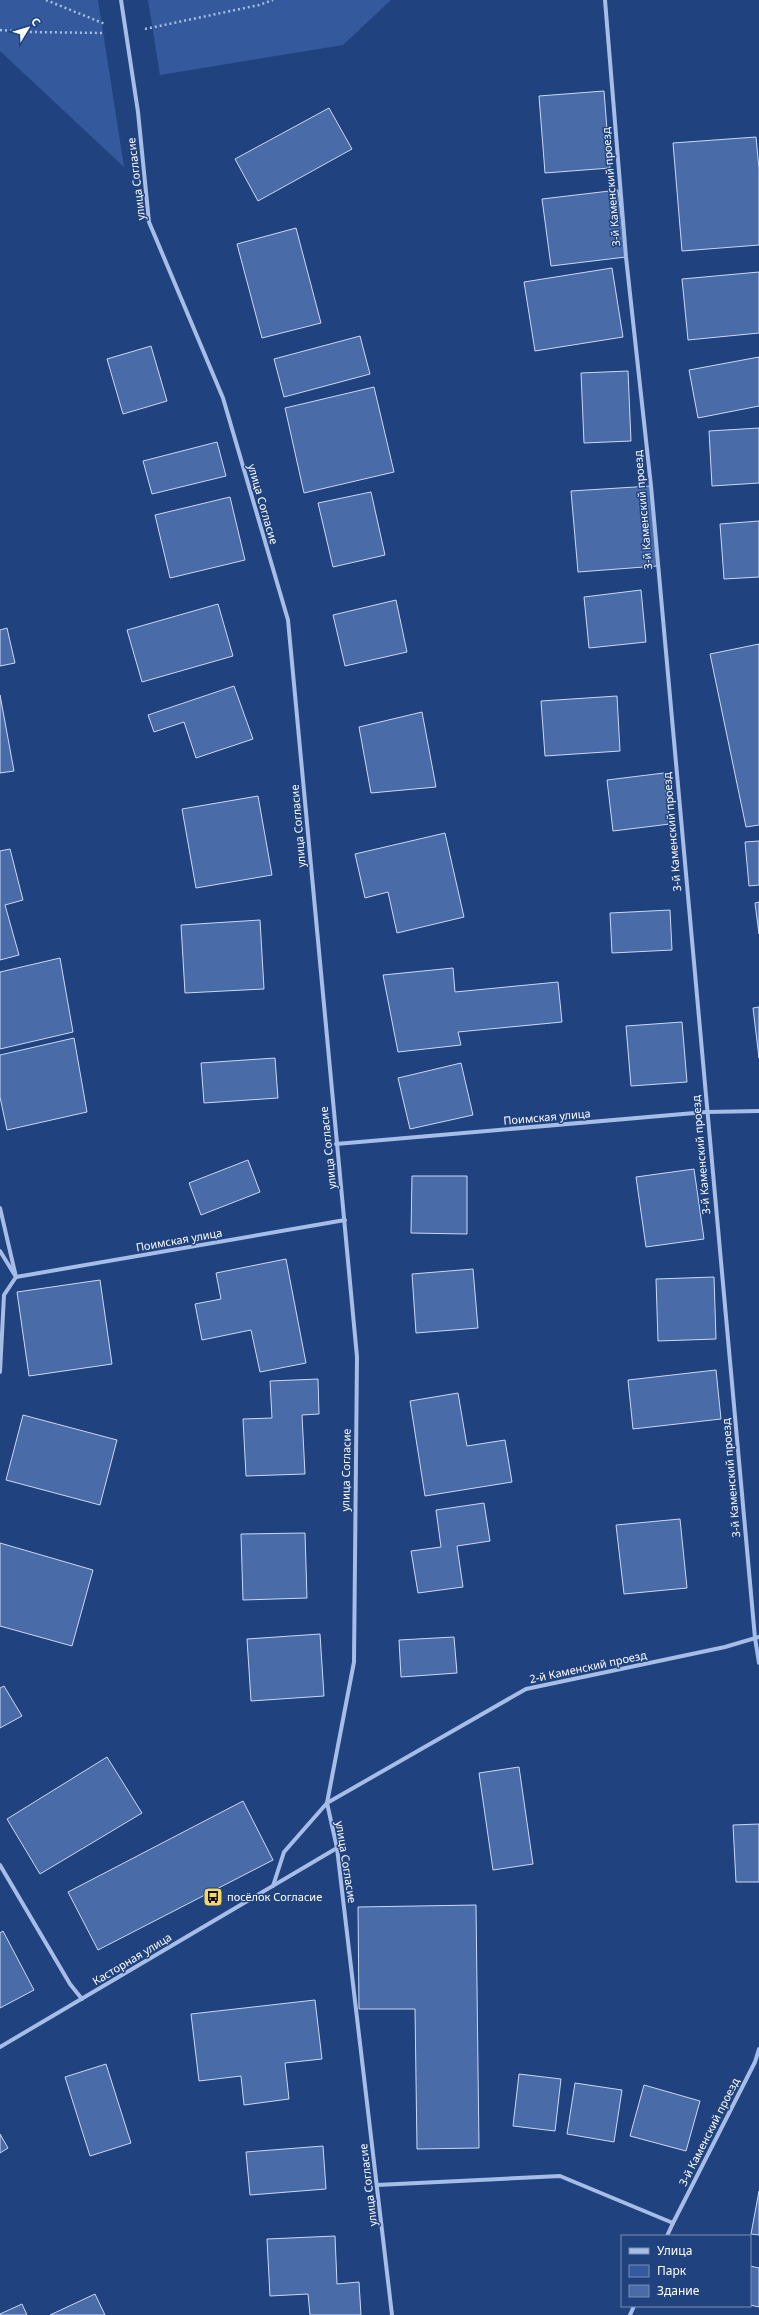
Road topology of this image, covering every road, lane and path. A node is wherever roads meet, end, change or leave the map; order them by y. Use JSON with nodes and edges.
{"nodes":[{"id":1,"x":46,"y":0,"type":"edge"},
{"id":2,"x":121,"y":0,"type":"edge"},
{"id":3,"x":264,"y":0,"type":"edge"},
{"id":4,"x":274,"y":0,"type":"edge"},
{"id":5,"x":605,"y":0,"type":"edge"},
{"id":6,"x":259,"y":5,"type":"junction"},
{"id":7,"x":0,"y":30,"type":"edge"},
{"id":8,"x":126,"y":33,"type":"junction"},
{"id":9,"x":759,"y":1111,"type":"edge"},
{"id":10,"x":706,"y":1112,"type":"junction"},
{"id":11,"x":336,"y":1144,"type":"junction"},
{"id":12,"x":0,"y":1208,"type":"edge"},
{"id":13,"x":345,"y":1220,"type":"junction"},
{"id":14,"x":0,"y":1251,"type":"edge"},
{"id":15,"x":16,"y":1277,"type":"junction"},
{"id":16,"x":0,"y":1372,"type":"edge"},
{"id":17,"x":757,"y":1637,"type":"edge"},
{"id":18,"x":759,"y":1663,"type":"edge"},
{"id":19,"x":327,"y":1803,"type":"junction"},
{"id":20,"x":337,"y":1848,"type":"junction"},
{"id":21,"x":0,"y":1865,"type":"edge"},
{"id":22,"x":273,"y":1886,"type":"junction"},
{"id":23,"x":82,"y":1999,"type":"junction"},
{"id":24,"x":0,"y":2047,"type":"edge"},
{"id":25,"x":759,"y":2050,"type":"edge"},
{"id":26,"x":377,"y":2185,"type":"junction"},
{"id":27,"x":673,"y":2223,"type":"junction"},
{"id":28,"x":667,"y":2235,"type":"edge"},
{"id":29,"x":392,"y":2315,"type":"edge"}],
"edges":[{"from":1,"to":8,"type":"path"},
{"from":2,"to":8,"type":"street","name":"улица Согласие"},
{"from":3,"to":6,"type":"path"},
{"from":4,"to":6,"type":"path"},
{"from":5,"to":10,"type":"street","name":"3-й Каменский проезд"},
{"from":6,"to":8,"type":"path"},
{"from":7,"to":8,"type":"path"},
{"from":8,"to":11,"type":"street","name":"улица Согласие"},
{"from":9,"to":10,"type":"street","name":"Поимская улица"},
{"from":10,"to":11,"type":"street","name":"Поимская улица"},
{"from":10,"to":17,"type":"street","name":"3-й Каменский проезд"},
{"from":11,"to":13,"type":"street","name":"улица Согласие"},
{"from":12,"to":15,"type":"street"},
{"from":13,"to":15,"type":"street","name":"Поимская улица"},
{"from":13,"to":19,"type":"street","name":"улица Согласие"},
{"from":14,"to":15,"type":"street"},
{"from":15,"to":16,"type":"street"},
{"from":17,"to":18,"type":"street","name":"3-й Каменский проезд"},
{"from":17,"to":19,"type":"street","name":"2-й Каменский проезд"},
{"from":19,"to":20,"type":"street","name":"улица Согласие"},
{"from":19,"to":22,"type":"street"},
{"from":20,"to":22,"type":"street","name":"Касторная улица"},
{"from":20,"to":26,"type":"street","name":"улица Согласие"},
{"from":21,"to":23,"type":"street"},
{"from":22,"to":23,"type":"street","name":"Касторная улица"},
{"from":23,"to":24,"type":"street","name":"Касторная улица"},
{"from":25,"to":27,"type":"street","name":"3-й Каменский проезд"},
{"from":26,"to":27,"type":"street"},
{"from":26,"to":29,"type":"street","name":"улица Согласие"},
{"from":27,"to":28,"type":"street","name":"3-й Каменский проезд"}]}
